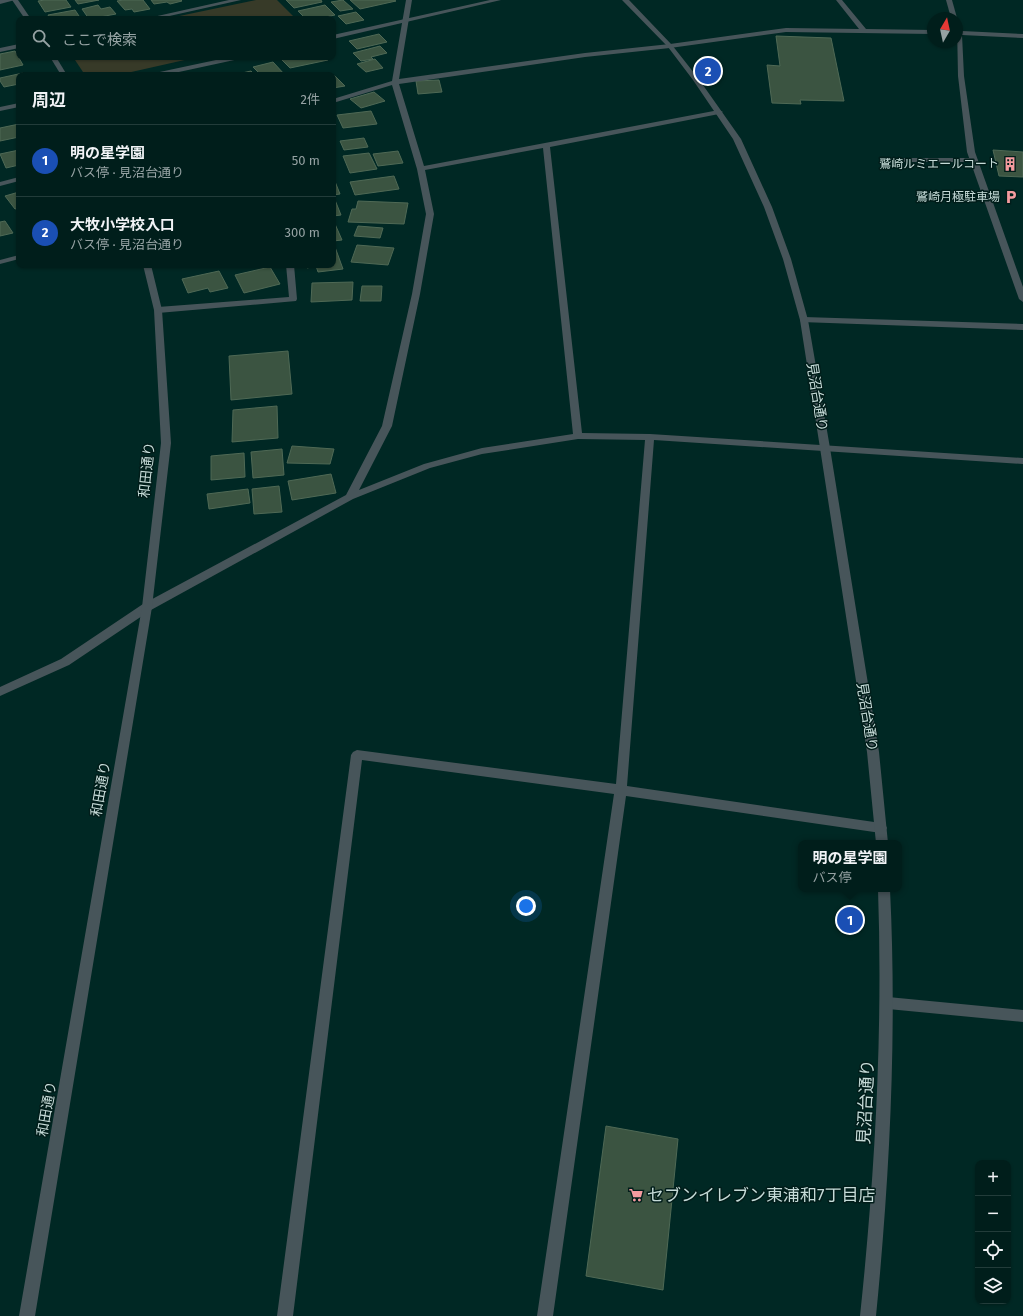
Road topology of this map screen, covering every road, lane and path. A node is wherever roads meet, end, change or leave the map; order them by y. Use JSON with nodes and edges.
{"nodes":[{"id":1,"x":13,"y":0,"type":"edge"},
{"id":2,"x":238,"y":0,"type":"edge"},
{"id":3,"x":409,"y":0,"type":"edge"},
{"id":4,"x":498,"y":0,"type":"edge"},
{"id":5,"x":625,"y":0,"type":"edge"},
{"id":6,"x":839,"y":0,"type":"edge"},
{"id":7,"x":949,"y":0,"type":"edge"},
{"id":8,"x":0,"y":2,"type":"edge"},
{"id":9,"x":952,"y":12,"type":"edge"},
{"id":10,"x":26,"y":16,"type":"edge"},
{"id":11,"x":161,"y":16,"type":"edge"},
{"id":12,"x":406,"y":21,"type":"junction"},
{"id":13,"x":864,"y":31,"type":"junction"},
{"id":14,"x":963,"y":31,"type":"edge"},
{"id":15,"x":927,"y":32,"type":"edge"},
{"id":16,"x":336,"y":36,"type":"edge"},
{"id":17,"x":1023,"y":36,"type":"edge"},
{"id":18,"x":670,"y":46,"type":"junction"},
{"id":19,"x":16,"y":47,"type":"edge"},
{"id":20,"x":959,"y":48,"type":"edge"},
{"id":21,"x":0,"y":50,"type":"edge"},
{"id":22,"x":56,"y":60,"type":"edge"},
{"id":23,"x":225,"y":60,"type":"edge"},
{"id":24,"x":62,"y":72,"type":"edge"},
{"id":25,"x":169,"y":72,"type":"edge"},
{"id":26,"x":395,"y":82,"type":"junction"},
{"id":27,"x":336,"y":100,"type":"edge"},
{"id":28,"x":16,"y":106,"type":"edge"},
{"id":29,"x":0,"y":110,"type":"edge"},
{"id":30,"x":719,"y":112,"type":"junction"},
{"id":31,"x":546,"y":145,"type":"junction"},
{"id":32,"x":889,"y":160,"type":"dead end"},
{"id":33,"x":974,"y":160,"type":"junction"},
{"id":34,"x":421,"y":169,"type":"junction"},
{"id":35,"x":16,"y":180,"type":"edge"},
{"id":36,"x":0,"y":184,"type":"edge"},
{"id":37,"x":16,"y":258,"type":"edge"},
{"id":38,"x":0,"y":262,"type":"edge"},
{"id":39,"x":148,"y":268,"type":"edge"},
{"id":40,"x":290,"y":268,"type":"edge"},
{"id":41,"x":1023,"y":299,"type":"edge"},
{"id":42,"x":158,"y":310,"type":"junction"},
{"id":43,"x":804,"y":320,"type":"junction"},
{"id":44,"x":1023,"y":327,"type":"edge"},
{"id":45,"x":578,"y":436,"type":"junction"},
{"id":46,"x":650,"y":437,"type":"junction"},
{"id":47,"x":825,"y":448,"type":"junction"},
{"id":48,"x":1023,"y":461,"type":"edge"},
{"id":49,"x":350,"y":497,"type":"junction"},
{"id":50,"x":147,"y":607,"type":"junction"},
{"id":51,"x":0,"y":692,"type":"edge"},
{"id":52,"x":621,"y":790,"type":"junction"},
{"id":53,"x":881,"y":828,"type":"junction"},
{"id":54,"x":882,"y":840,"type":"edge"},
{"id":55,"x":884,"y":892,"type":"edge"},
{"id":56,"x":888,"y":1003,"type":"junction"},
{"id":57,"x":1023,"y":1016,"type":"edge"},
{"id":58,"x":27,"y":1316,"type":"edge"},
{"id":59,"x":286,"y":1316,"type":"edge"},
{"id":60,"x":546,"y":1316,"type":"edge"},
{"id":61,"x":868,"y":1316,"type":"edge"}],
"edges":[{"from":1,"to":8,"type":"street"},
{"from":1,"to":10,"type":"street"},
{"from":2,"to":11,"type":"street"},
{"from":3,"to":12,"type":"street"},
{"from":4,"to":12,"type":"street"},
{"from":5,"to":18,"type":"street","name":"見沼台通り"},
{"from":6,"to":13,"type":"street"},
{"from":7,"to":9,"type":"street"},
{"from":12,"to":16,"type":"street"},
{"from":12,"to":26,"type":"street"},
{"from":13,"to":15,"type":"street"},
{"from":13,"to":18,"type":"street"},
{"from":14,"to":17,"type":"street"},
{"from":18,"to":26,"type":"street"},
{"from":18,"to":30,"type":"street","name":"見沼台通り"},
{"from":19,"to":21,"type":"street"},
{"from":20,"to":33,"type":"street"},
{"from":22,"to":24,"type":"street"},
{"from":23,"to":25,"type":"street"},
{"from":26,"to":27,"type":"street"},
{"from":26,"to":34,"type":"street"},
{"from":28,"to":29,"type":"street"},
{"from":30,"to":31,"type":"street"},
{"from":30,"to":43,"type":"street","name":"見沼台通り"},
{"from":31,"to":34,"type":"street"},
{"from":31,"to":45,"type":"street"},
{"from":32,"to":33,"type":"street"},
{"from":33,"to":41,"type":"street"},
{"from":34,"to":49,"type":"street"},
{"from":35,"to":36,"type":"street"},
{"from":37,"to":38,"type":"street"},
{"from":39,"to":42,"type":"street","name":"和田通り"},
{"from":40,"to":42,"type":"street"},
{"from":42,"to":50,"type":"street","name":"和田通り"},
{"from":43,"to":44,"type":"street"},
{"from":43,"to":47,"type":"street","name":"見沼台通り"},
{"from":45,"to":46,"type":"street"},
{"from":45,"to":49,"type":"street"},
{"from":46,"to":47,"type":"street"},
{"from":46,"to":52,"type":"street"},
{"from":47,"to":48,"type":"street"},
{"from":47,"to":53,"type":"street","name":"見沼台通り"},
{"from":49,"to":50,"type":"street"},
{"from":50,"to":51,"type":"street"},
{"from":50,"to":58,"type":"street","name":"和田通り"},
{"from":52,"to":53,"type":"street"},
{"from":52,"to":59,"type":"street"},
{"from":52,"to":60,"type":"street"},
{"from":53,"to":54,"type":"street","name":"見沼台通り"},
{"from":55,"to":56,"type":"street","name":"見沼台通り"},
{"from":56,"to":57,"type":"street"},
{"from":56,"to":61,"type":"street","name":"見沼台通り"}]}
